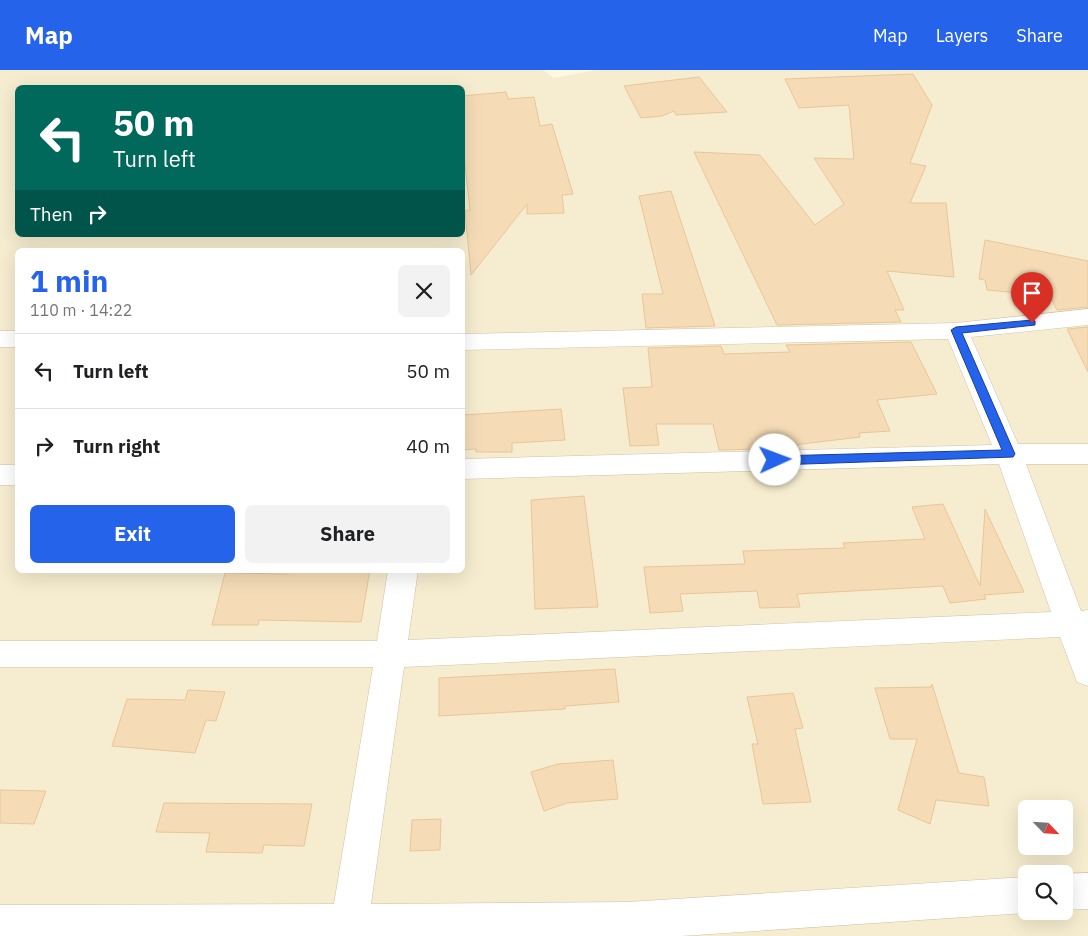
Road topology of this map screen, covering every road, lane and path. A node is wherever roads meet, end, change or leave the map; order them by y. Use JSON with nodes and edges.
{"nodes":[{"id":1,"x":1088,"y":317,"type":"edge"},
{"id":2,"x":956,"y":330,"type":"junction"},
{"id":3,"x":0,"y":339,"type":"edge"},
{"id":4,"x":15,"y":339,"type":"edge"},
{"id":5,"x":465,"y":342,"type":"edge"},
{"id":6,"x":1009,"y":454,"type":"junction"},
{"id":7,"x":1088,"y":454,"type":"edge"},
{"id":8,"x":465,"y":469,"type":"edge"},
{"id":9,"x":0,"y":475,"type":"edge"},
{"id":10,"x":15,"y":475,"type":"edge"},
{"id":11,"x":403,"y":573,"type":"edge"},
{"id":12,"x":1078,"y":622,"type":"edge"},
{"id":13,"x":0,"y":654,"type":"edge"},
{"id":14,"x":391,"y":654,"type":"junction"},
{"id":15,"x":1088,"y":672,"type":"edge"},
{"id":16,"x":1088,"y":891,"type":"edge"},
{"id":17,"x":1073,"y":892,"type":"edge"},
{"id":18,"x":1018,"y":896,"type":"edge"},
{"id":19,"x":0,"y":924,"type":"edge"},
{"id":20,"x":350,"y":929,"type":"edge"}],
"edges":[{"from":1,"to":2,"type":"street"},
{"from":2,"to":5,"type":"street"},
{"from":2,"to":6,"type":"street"},
{"from":3,"to":4,"type":"street"},
{"from":6,"to":7,"type":"street"},
{"from":6,"to":8,"type":"street"},
{"from":6,"to":12,"type":"street"},
{"from":9,"to":10,"type":"street"},
{"from":11,"to":14,"type":"street"},
{"from":12,"to":14,"type":"street"},
{"from":12,"to":15,"type":"street"},
{"from":13,"to":14,"type":"street"},
{"from":14,"to":20,"type":"street"},
{"from":16,"to":17,"type":"street"},
{"from":18,"to":20,"type":"street"},
{"from":19,"to":20,"type":"street"}]}
